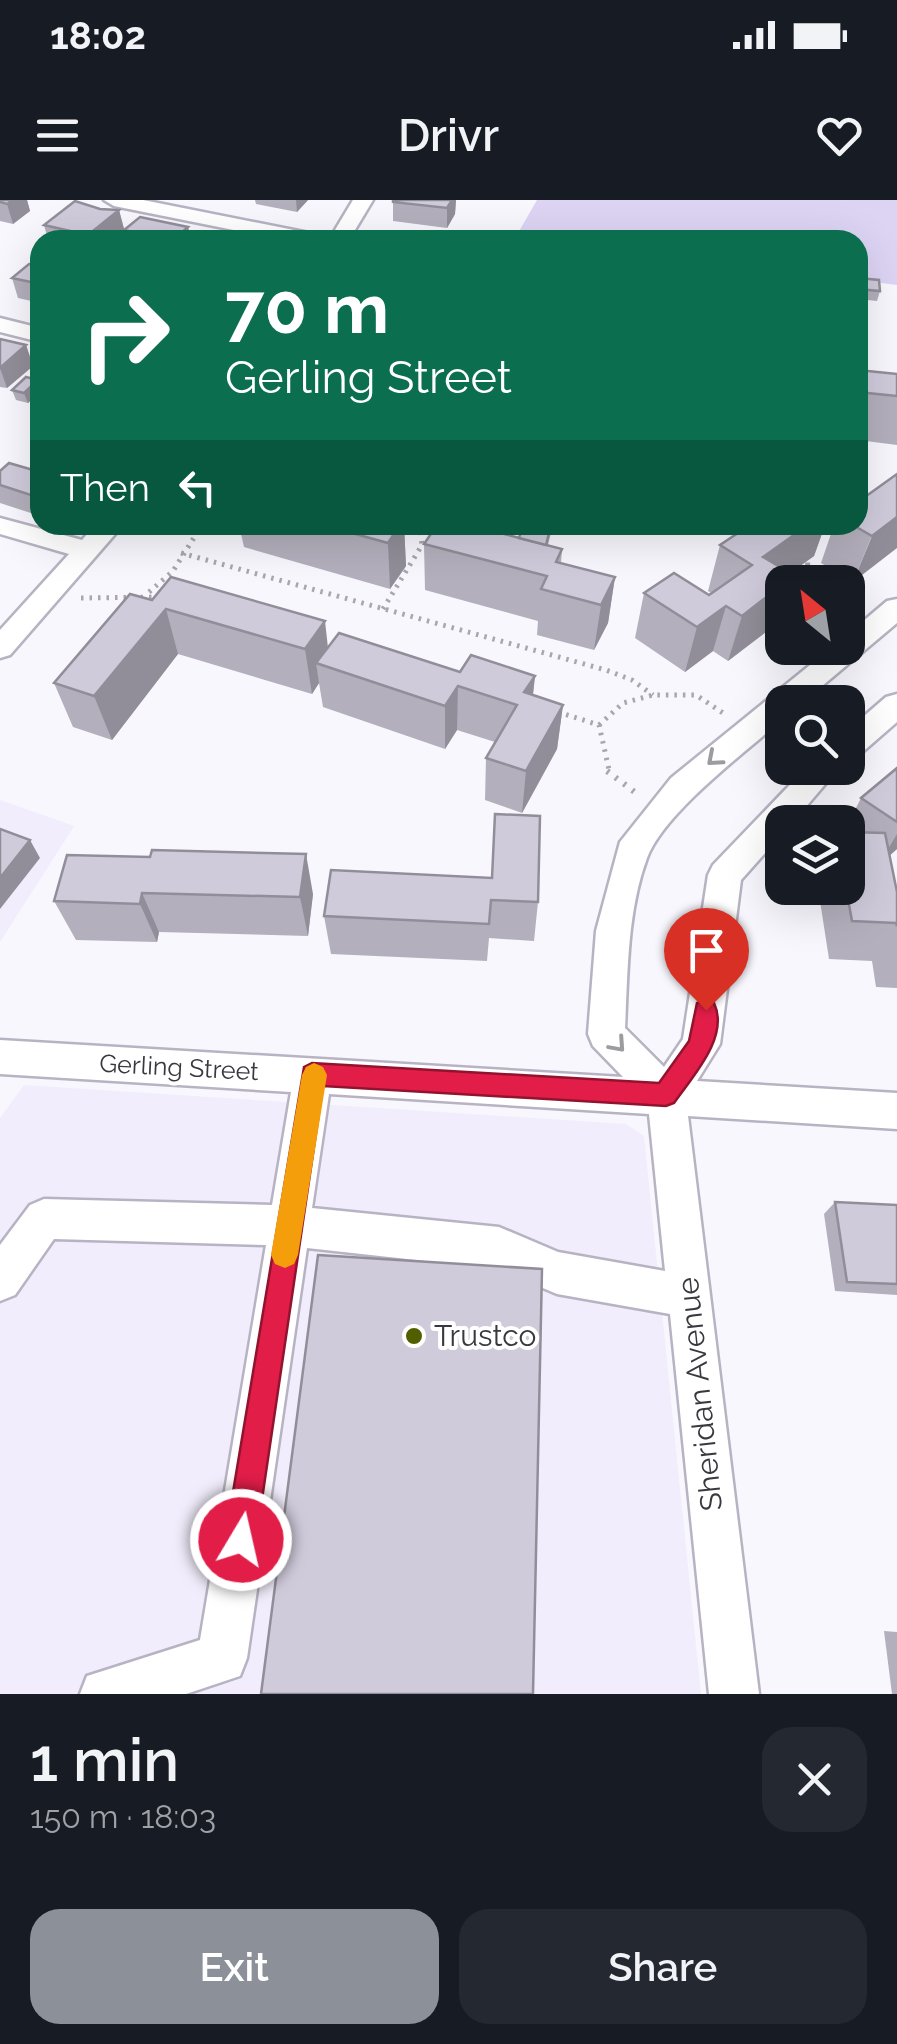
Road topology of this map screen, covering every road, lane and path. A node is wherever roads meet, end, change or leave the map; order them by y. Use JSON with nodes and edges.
{"nodes":[{"id":1,"x":114,"y":200,"type":"edge"},
{"id":2,"x":363,"y":200,"type":"edge"},
{"id":3,"x":264,"y":230,"type":"edge"},
{"id":4,"x":345,"y":230,"type":"edge"},
{"id":5,"x":0,"y":326,"type":"edge"},
{"id":6,"x":30,"y":333,"type":"edge"},
{"id":7,"x":0,"y":526,"type":"edge"},
{"id":8,"x":30,"y":534,"type":"edge"},
{"id":9,"x":33,"y":535,"type":"edge"},
{"id":10,"x":101,"y":535,"type":"edge"},
{"id":11,"x":194,"y":535,"type":"edge"},
{"id":12,"x":421,"y":535,"type":"edge"},
{"id":13,"x":808,"y":544,"type":"edge"},
{"id":14,"x":88,"y":550,"type":"junction"},
{"id":15,"x":181,"y":553,"type":"junction"},
{"id":16,"x":807,"y":565,"type":"edge"},
{"id":17,"x":50,"y":592,"type":"junction"},
{"id":18,"x":148,"y":593,"type":"junction"},
{"id":19,"x":166,"y":598,"type":"edge"},
{"id":20,"x":383,"y":608,"type":"junction"},
{"id":21,"x":897,"y":608,"type":"edge"},
{"id":22,"x":0,"y":648,"type":"edge"},
{"id":23,"x":652,"y":695,"type":"junction"},
{"id":24,"x":897,"y":706,"type":"edge"},
{"id":25,"x":543,"y":708,"type":"edge"},
{"id":26,"x":600,"y":725,"type":"junction"},
{"id":27,"x":751,"y":728,"type":"junction"},
{"id":28,"x":865,"y":732,"type":"edge"},
{"id":29,"x":765,"y":735,"type":"edge"},
{"id":30,"x":808,"y":785,"type":"edge"},
{"id":31,"x":664,"y":810,"type":"junction"},
{"id":32,"x":0,"y":1057,"type":"edge"},
{"id":33,"x":312,"y":1074,"type":"junction"},
{"id":34,"x":666,"y":1095,"type":"junction"},
{"id":35,"x":897,"y":1111,"type":"edge"},
{"id":36,"x":289,"y":1226,"type":"junction"},
{"id":37,"x":0,"y":1280,"type":"edge"},
{"id":38,"x":688,"y":1296,"type":"junction"},
{"id":39,"x":105,"y":1694,"type":"edge"},
{"id":40,"x":734,"y":1694,"type":"edge"}],
"edges":[{"from":1,"to":3,"type":"street"},
{"from":2,"to":4,"type":"street"},
{"from":5,"to":6,"type":"street"},
{"from":7,"to":8,"type":"street"},
{"from":9,"to":14,"type":"street"},
{"from":10,"to":14,"type":"street"},
{"from":11,"to":15,"type":"path"},
{"from":12,"to":20,"type":"path"},
{"from":13,"to":16,"type":"path"},
{"from":14,"to":17,"type":"street"},
{"from":15,"to":18,"type":"path"},
{"from":15,"to":20,"type":"path"},
{"from":17,"to":18,"type":"path"},
{"from":17,"to":22,"type":"street"},
{"from":18,"to":19,"type":"path"},
{"from":20,"to":23,"type":"path"},
{"from":21,"to":27,"type":"street"},
{"from":23,"to":26,"type":"path"},
{"from":23,"to":27,"type":"path"},
{"from":24,"to":28,"type":"street"},
{"from":25,"to":26,"type":"path"},
{"from":26,"to":31,"type":"path"},
{"from":27,"to":29,"type":"street"},
{"from":27,"to":31,"type":"street","one_way":true},
{"from":30,"to":34,"type":"street"},
{"from":31,"to":34,"type":"street","one_way":true},
{"from":32,"to":33,"type":"street","name":"Gerling Street"},
{"from":33,"to":34,"type":"street","name":"Gerling Street"},
{"from":33,"to":36,"type":"street"},
{"from":34,"to":35,"type":"street","name":"Gerling Street"},
{"from":34,"to":38,"type":"street","name":"Sheridan Avenue"},
{"from":36,"to":37,"type":"street"},
{"from":36,"to":38,"type":"street"},
{"from":36,"to":39,"type":"street"},
{"from":38,"to":40,"type":"street","name":"Sheridan Avenue"}]}
